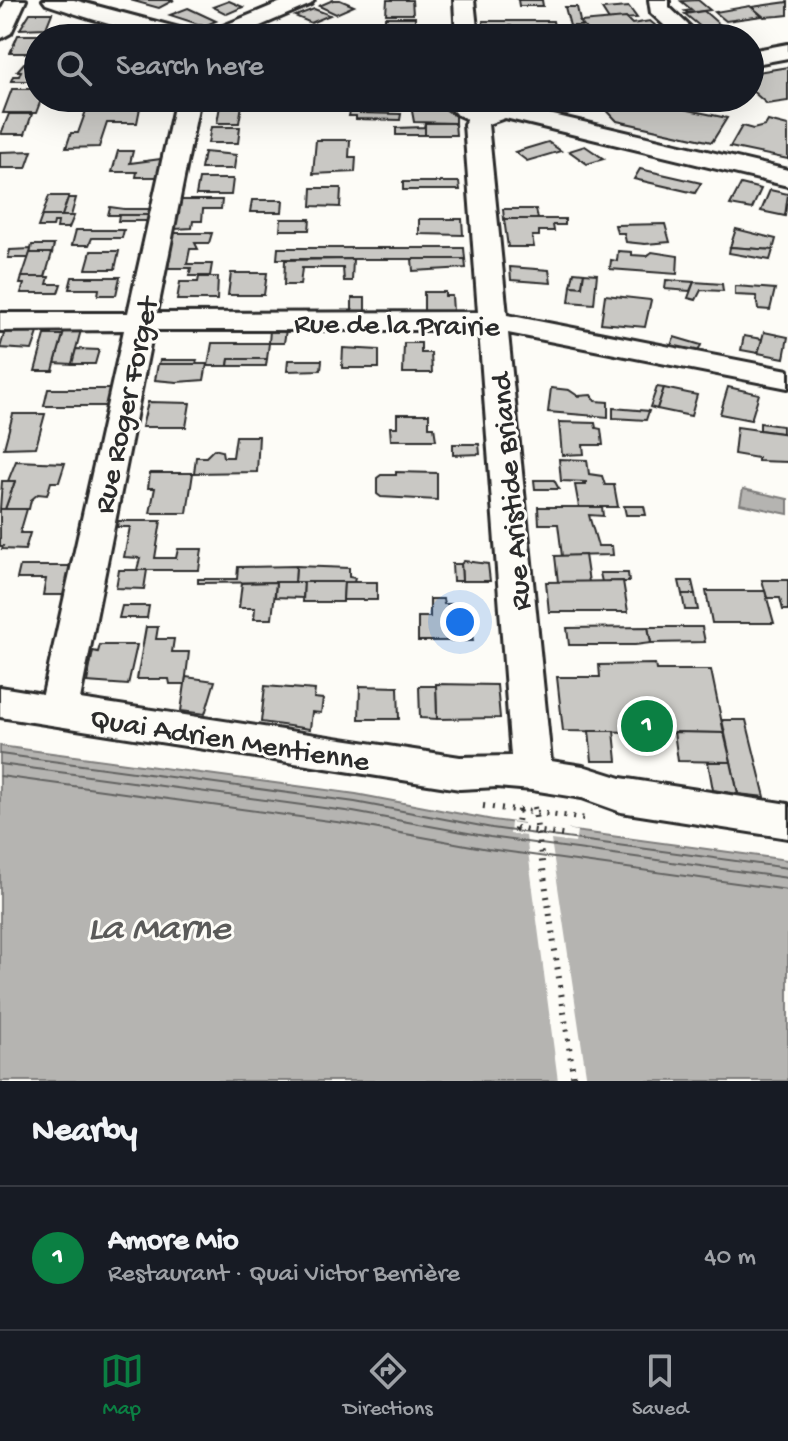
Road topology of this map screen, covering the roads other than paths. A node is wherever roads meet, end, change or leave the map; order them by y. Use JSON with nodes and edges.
{"nodes":[{"id":1,"x":16,"y":0,"type":"edge"},
{"id":2,"x":53,"y":0,"type":"edge"},
{"id":3,"x":304,"y":0,"type":"edge"},
{"id":4,"x":464,"y":0,"type":"edge"},
{"id":5,"x":659,"y":0,"type":"edge"},
{"id":6,"x":133,"y":24,"type":"edge"},
{"id":7,"x":247,"y":24,"type":"edge"},
{"id":8,"x":466,"y":24,"type":"edge"},
{"id":9,"x":675,"y":24,"type":"edge"},
{"id":10,"x":0,"y":33,"type":"edge"},
{"id":11,"x":788,"y":51,"type":"edge"},
{"id":12,"x":764,"y":55,"type":"edge"},
{"id":13,"x":185,"y":112,"type":"edge"},
{"id":14,"x":480,"y":112,"type":"edge"},
{"id":15,"x":523,"y":112,"type":"edge"},
{"id":16,"x":788,"y":178,"type":"edge"},
{"id":17,"x":492,"y":321,"type":"junction"},
{"id":18,"x":0,"y":322,"type":"edge"},
{"id":19,"x":141,"y":322,"type":"junction"},
{"id":20,"x":788,"y":379,"type":"edge"},
{"id":21,"x":0,"y":702,"type":"edge"},
{"id":22,"x":58,"y":712,"type":"junction"},
{"id":23,"x":528,"y":797,"type":"junction"},
{"id":24,"x":788,"y":821,"type":"edge"}],
"edges":[{"from":1,"to":10,"type":"street"},
{"from":2,"to":6,"type":"street"},
{"from":3,"to":7,"type":"street"},
{"from":4,"to":8,"type":"street"},
{"from":5,"to":9,"type":"street"},
{"from":11,"to":12,"type":"street"},
{"from":13,"to":19,"type":"street","name":"Rue Roger Forget"},
{"from":14,"to":17,"type":"street","name":"Rue Aristide Briand"},
{"from":15,"to":16,"type":"street"},
{"from":17,"to":19,"type":"street","name":"Rue de la Prairie"},
{"from":17,"to":20,"type":"street","name":"Rue de la Prairie"},
{"from":17,"to":23,"type":"street","name":"Rue Aristide Briand"},
{"from":18,"to":19,"type":"street","name":"Rue de la Prairie"},
{"from":19,"to":22,"type":"street","name":"Rue Roger Forget"},
{"from":21,"to":22,"type":"street","name":"Quai Adrien Mentienne"},
{"from":22,"to":23,"type":"street","name":"Quai Adrien Mentienne"},
{"from":23,"to":24,"type":"street","name":"Quai Adrien Mentienne"}]}
